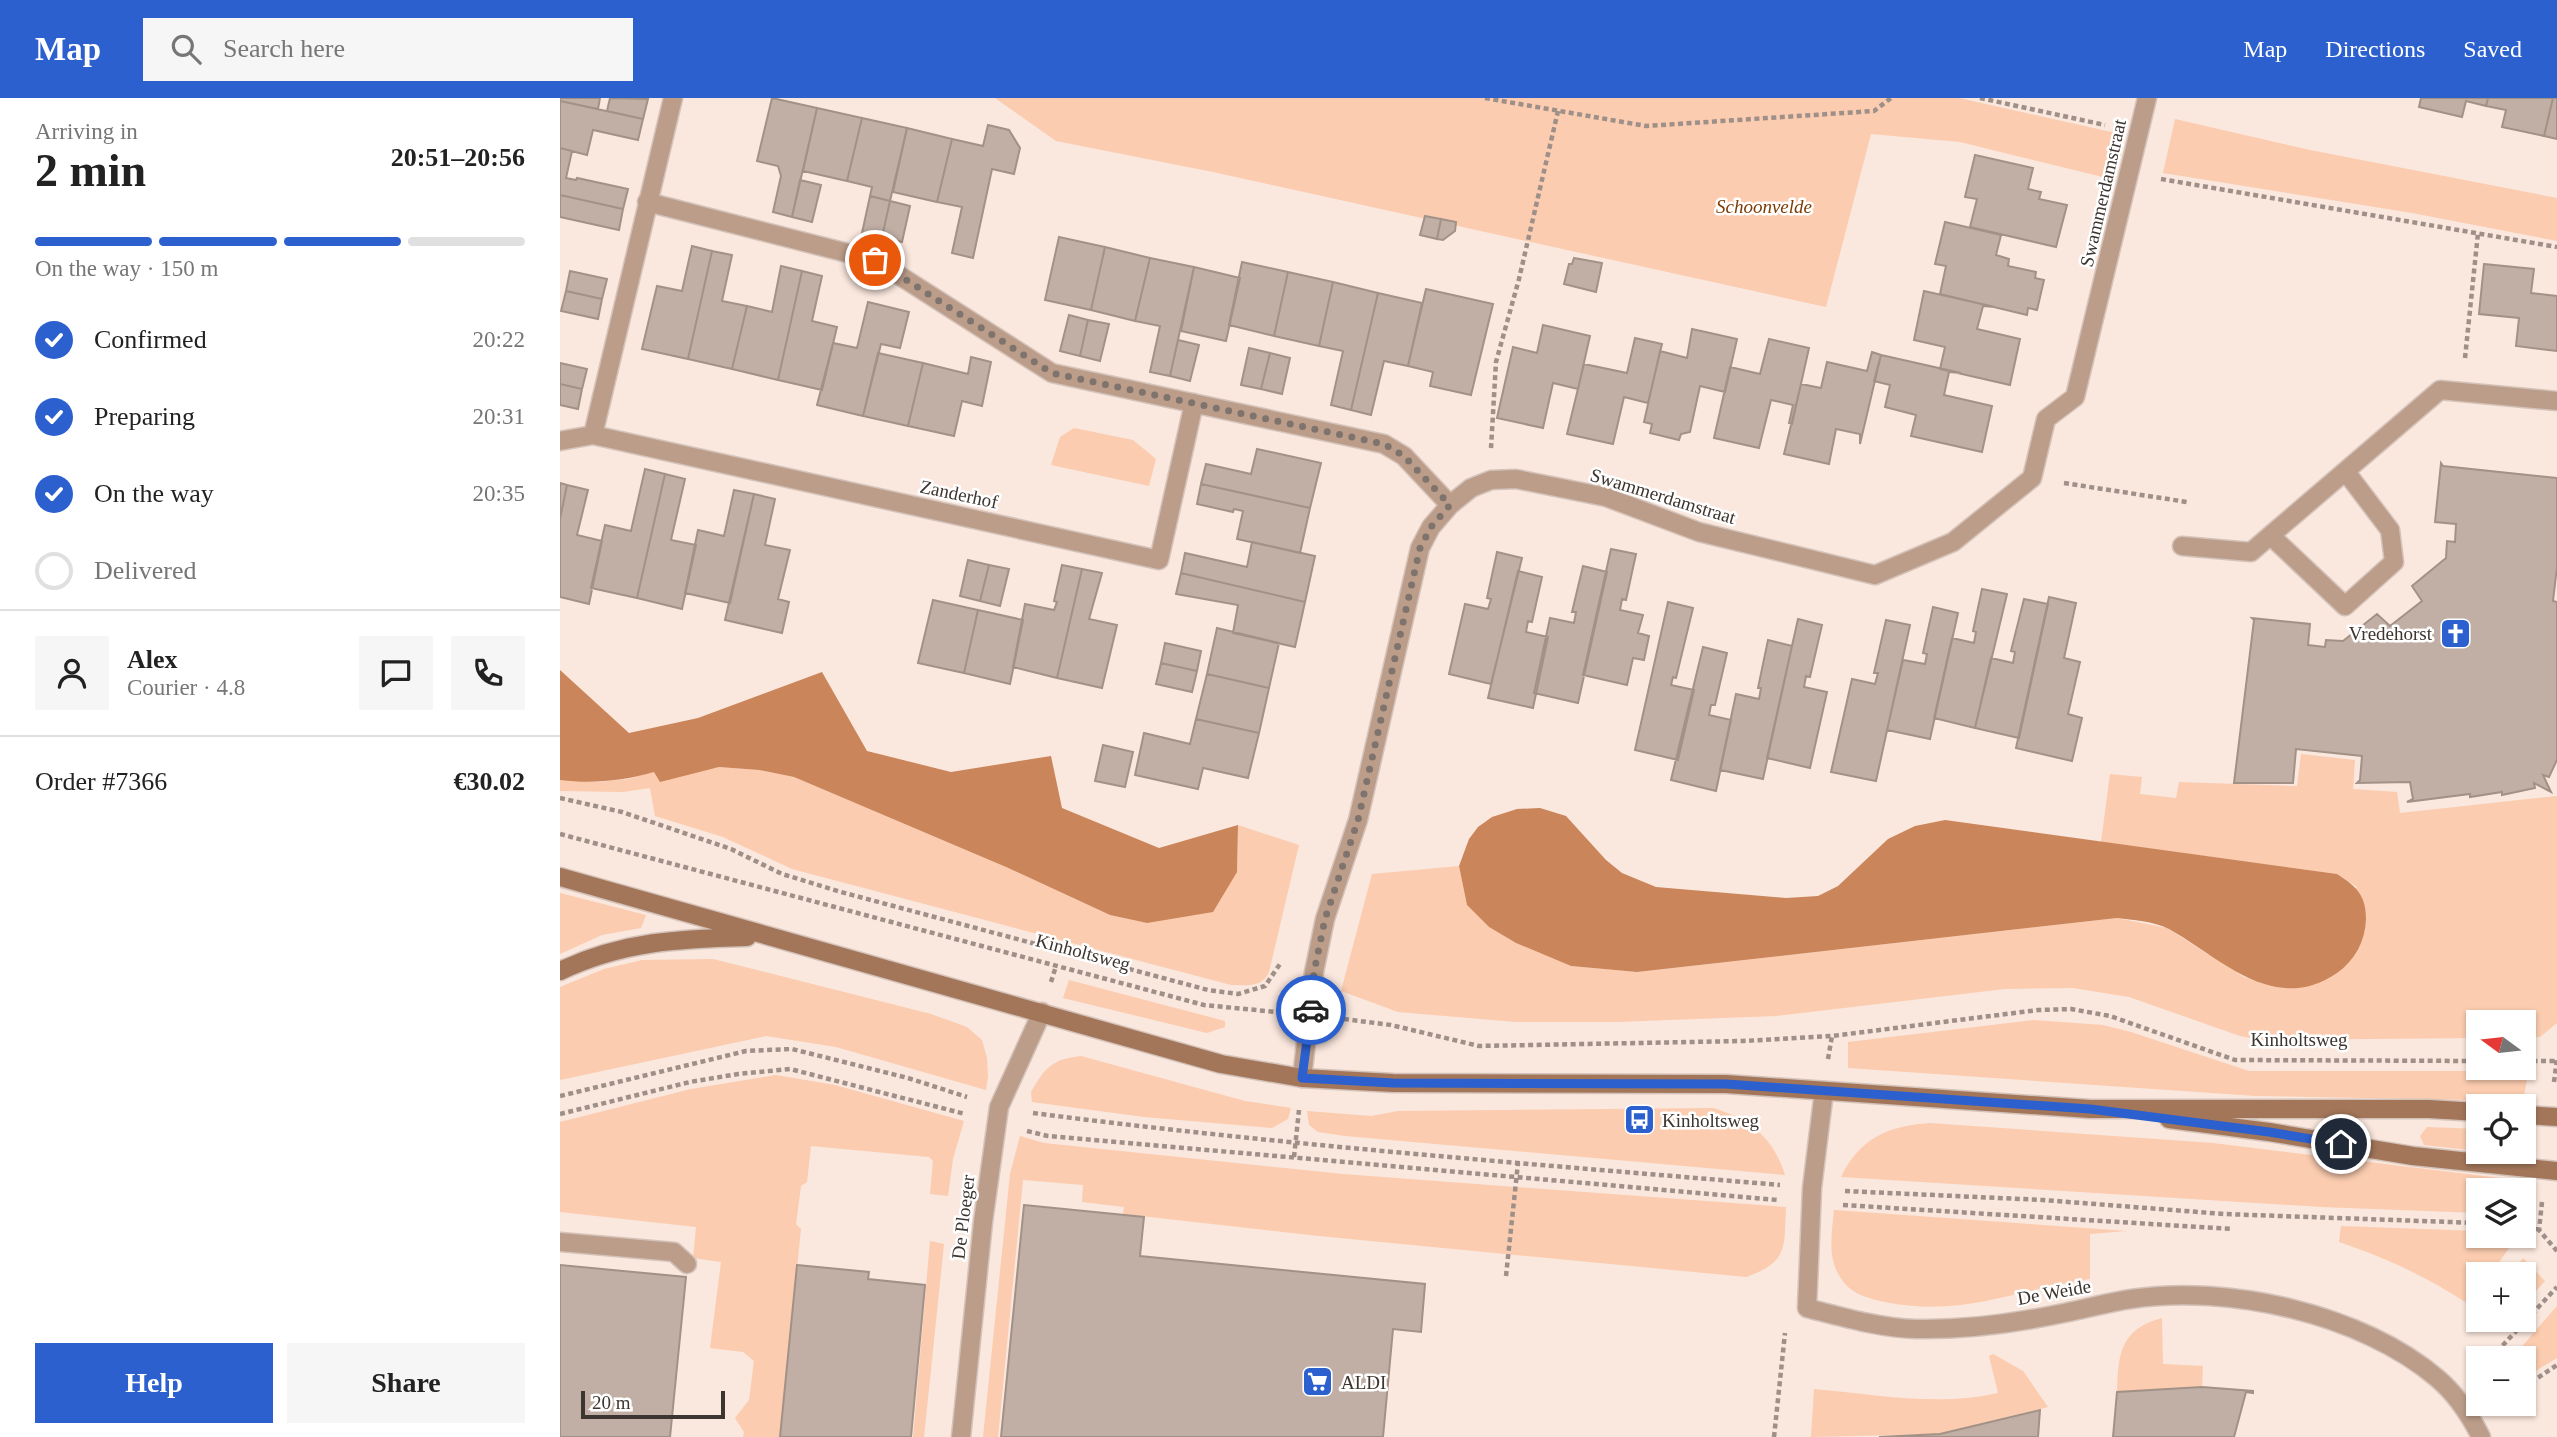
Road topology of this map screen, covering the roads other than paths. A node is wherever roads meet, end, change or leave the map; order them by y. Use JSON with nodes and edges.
{"nodes":[{"id":1,"x":673,"y":98,"type":"edge"},
{"id":2,"x":2147,"y":98,"type":"edge"},
{"id":3,"x":647,"y":202,"type":"junction"},
{"id":4,"x":2557,"y":401,"type":"edge"},
{"id":5,"x":1194,"y":403,"type":"junction"},
{"id":6,"x":593,"y":435,"type":"junction"},
{"id":7,"x":560,"y":441,"type":"edge"},
{"id":8,"x":2346,"y":472,"type":"junction"},
{"id":9,"x":1450,"y":505,"type":"junction"},
{"id":10,"x":2270,"y":536,"type":"junction"},
{"id":11,"x":2182,"y":546,"type":"dead end"},
{"id":12,"x":560,"y":877,"type":"edge"},
{"id":13,"x":763,"y":936,"type":"junction"},
{"id":14,"x":560,"y":971,"type":"edge"},
{"id":15,"x":1042,"y":1012,"type":"junction"},
{"id":16,"x":1302,"y":1078,"type":"junction"},
{"id":17,"x":1824,"y":1091,"type":"junction"},
{"id":18,"x":2090,"y":1109,"type":"junction"},
{"id":19,"x":2466,"y":1111,"type":"edge"},
{"id":20,"x":2536,"y":1116,"type":"edge"},
{"id":21,"x":2557,"y":1117,"type":"edge"},
{"id":22,"x":2557,"y":1171,"type":"edge"},
{"id":23,"x":560,"y":1242,"type":"edge"},
{"id":24,"x":687,"y":1264,"type":"dead end"},
{"id":25,"x":961,"y":1437,"type":"edge"},
{"id":26,"x":2481,"y":1437,"type":"edge"}],
"edges":[{"from":1,"to":3,"type":"street"},
{"from":2,"to":9,"type":"street","name":"Swammerdamstraat"},
{"from":3,"to":5,"type":"street"},
{"from":3,"to":6,"type":"street"},
{"from":4,"to":8,"type":"street"},
{"from":5,"to":6,"type":"street","name":"Zanderhof"},
{"from":5,"to":9,"type":"street"},
{"from":6,"to":7,"type":"street","name":"Zanderhof"},
{"from":8,"to":10,"type":"street"},
{"from":8,"to":10,"type":"street"},
{"from":9,"to":16,"type":"street","name":"Swammerdamstraat"},
{"from":10,"to":11,"type":"street"},
{"from":12,"to":13,"type":"street"},
{"from":13,"to":14,"type":"street"},
{"from":13,"to":15,"type":"street"},
{"from":15,"to":16,"type":"street"},
{"from":15,"to":25,"type":"street","name":"De Ploeger"},
{"from":16,"to":17,"type":"street"},
{"from":17,"to":18,"type":"street"},
{"from":17,"to":26,"type":"street","name":"De Weide"},
{"from":18,"to":19,"type":"street"},
{"from":18,"to":22,"type":"street"},
{"from":20,"to":21,"type":"street"},
{"from":23,"to":24,"type":"street"}]}
